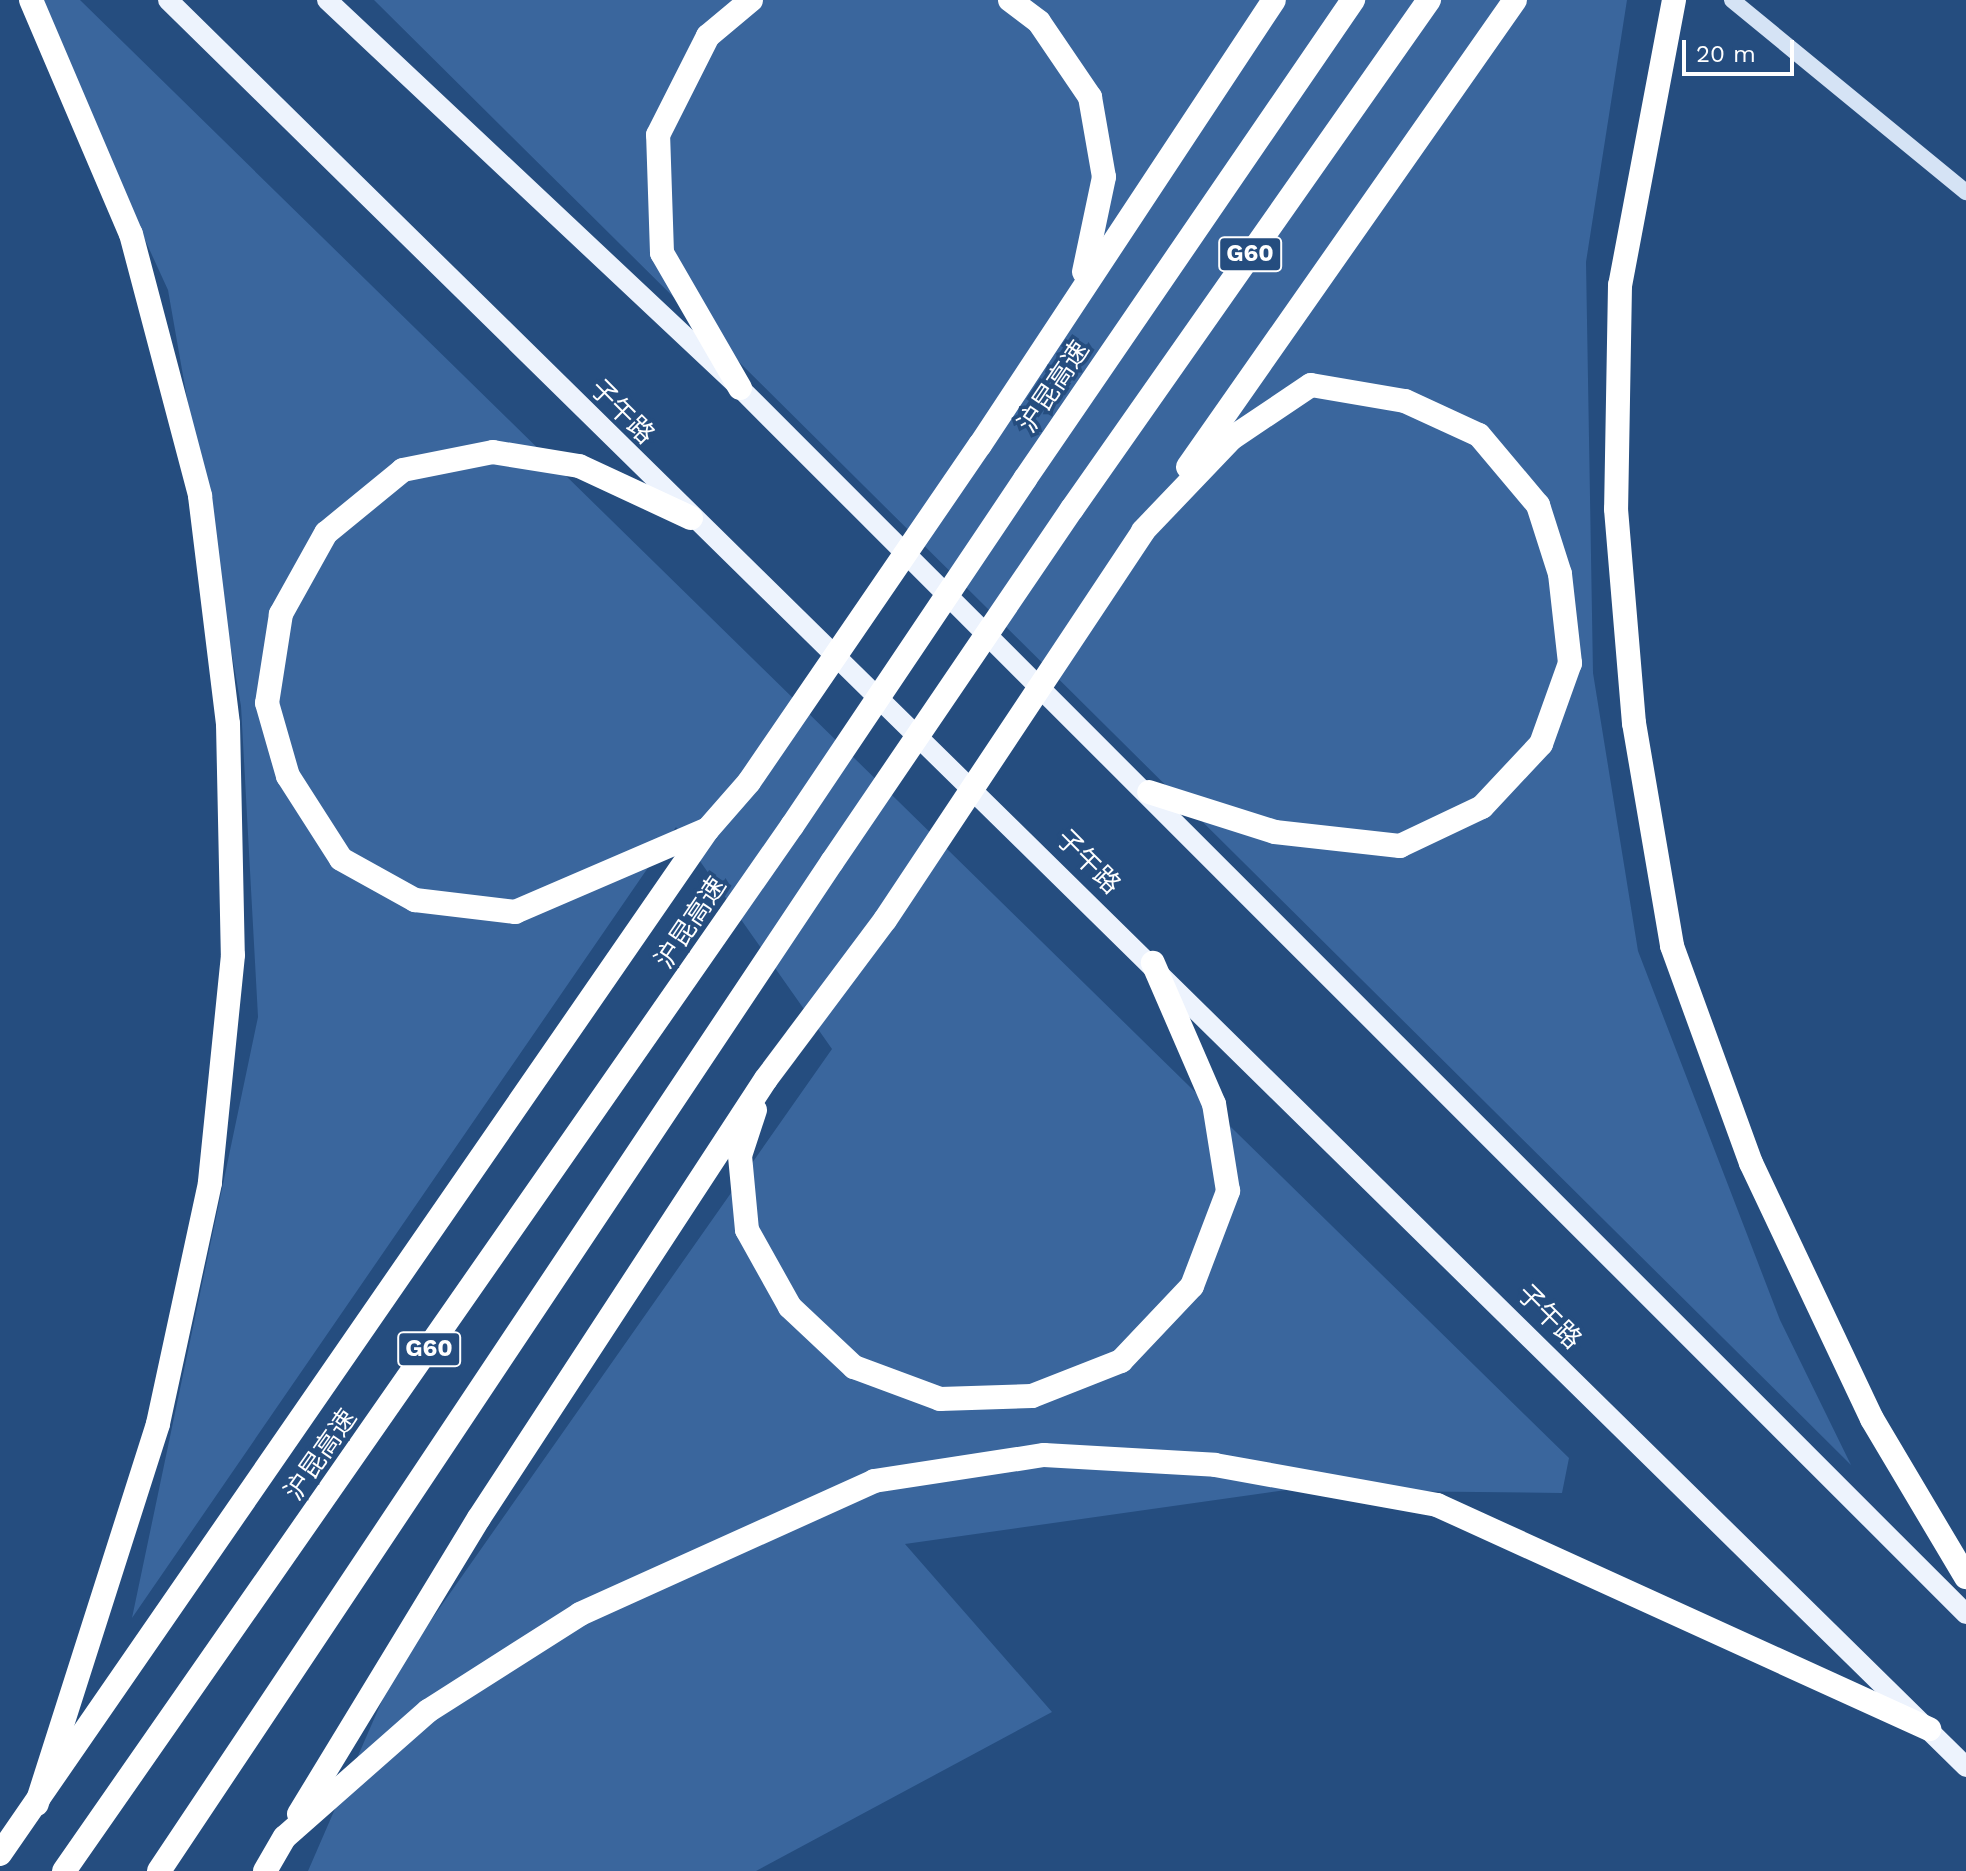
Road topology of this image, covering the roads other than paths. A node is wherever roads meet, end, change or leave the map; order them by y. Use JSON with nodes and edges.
{"nodes":[{"id":1,"x":31,"y":0,"type":"edge"},
{"id":2,"x":168,"y":0,"type":"edge"},
{"id":3,"x":327,"y":0,"type":"edge"},
{"id":4,"x":751,"y":0,"type":"edge"},
{"id":5,"x":1010,"y":0,"type":"edge"},
{"id":6,"x":1274,"y":0,"type":"edge"},
{"id":7,"x":1353,"y":0,"type":"edge"},
{"id":8,"x":1429,"y":0,"type":"edge"},
{"id":9,"x":1515,"y":0,"type":"edge"},
{"id":10,"x":1674,"y":0,"type":"edge"},
{"id":11,"x":1732,"y":0,"type":"edge"},
{"id":12,"x":1966,"y":192,"type":"edge"},
{"id":13,"x":1082,"y":285,"type":"junction"},
{"id":14,"x":740,"y":388,"type":"junction"},
{"id":15,"x":691,"y":518,"type":"junction"},
{"id":16,"x":1143,"y":531,"type":"junction"},
{"id":17,"x":1149,"y":792,"type":"junction"},
{"id":18,"x":708,"y":829,"type":"junction"},
{"id":19,"x":1153,"y":963,"type":"junction"},
{"id":20,"x":766,"y":1079,"type":"junction"},
{"id":21,"x":1966,"y":1577,"type":"edge"},
{"id":22,"x":1966,"y":1614,"type":"edge"},
{"id":23,"x":1929,"y":1729,"type":"junction"},
{"id":24,"x":1966,"y":1767,"type":"edge"},
{"id":25,"x":37,"y":1804,"type":"junction"},
{"id":26,"x":285,"y":1837,"type":"junction"},
{"id":27,"x":0,"y":1854,"type":"edge"},
{"id":28,"x":64,"y":1871,"type":"edge"},
{"id":29,"x":159,"y":1871,"type":"edge"},
{"id":30,"x":265,"y":1871,"type":"edge"}],
"edges":[{"from":1,"to":25,"type":"highway"},
{"from":2,"to":15,"type":"main road","name":"子午路"},
{"from":3,"to":14,"type":"main road"},
{"from":4,"to":14,"type":"highway"},
{"from":5,"to":13,"type":"highway"},
{"from":6,"to":13,"type":"highway"},
{"from":7,"to":28,"type":"highway","name":"沪昆高速","number":"G60","bridge":true},
{"from":8,"to":29,"type":"highway","number":"G60","bridge":true},
{"from":9,"to":16,"type":"highway"},
{"from":10,"to":21,"type":"highway"},
{"from":11,"to":12,"type":"street"},
{"from":13,"to":18,"type":"highway","bridge":true},
{"from":14,"to":17,"type":"main road"},
{"from":15,"to":18,"type":"highway"},
{"from":15,"to":19,"type":"main road","name":"子午路"},
{"from":16,"to":17,"type":"highway"},
{"from":16,"to":20,"type":"highway","bridge":true},
{"from":17,"to":22,"type":"main road"},
{"from":18,"to":25,"type":"highway"},
{"from":19,"to":20,"type":"highway"},
{"from":19,"to":23,"type":"main road","name":"子午路"},
{"from":20,"to":26,"type":"highway"},
{"from":23,"to":24,"type":"main road","name":"子午路"},
{"from":23,"to":26,"type":"highway"},
{"from":25,"to":27,"type":"highway"},
{"from":26,"to":30,"type":"highway"}]}
